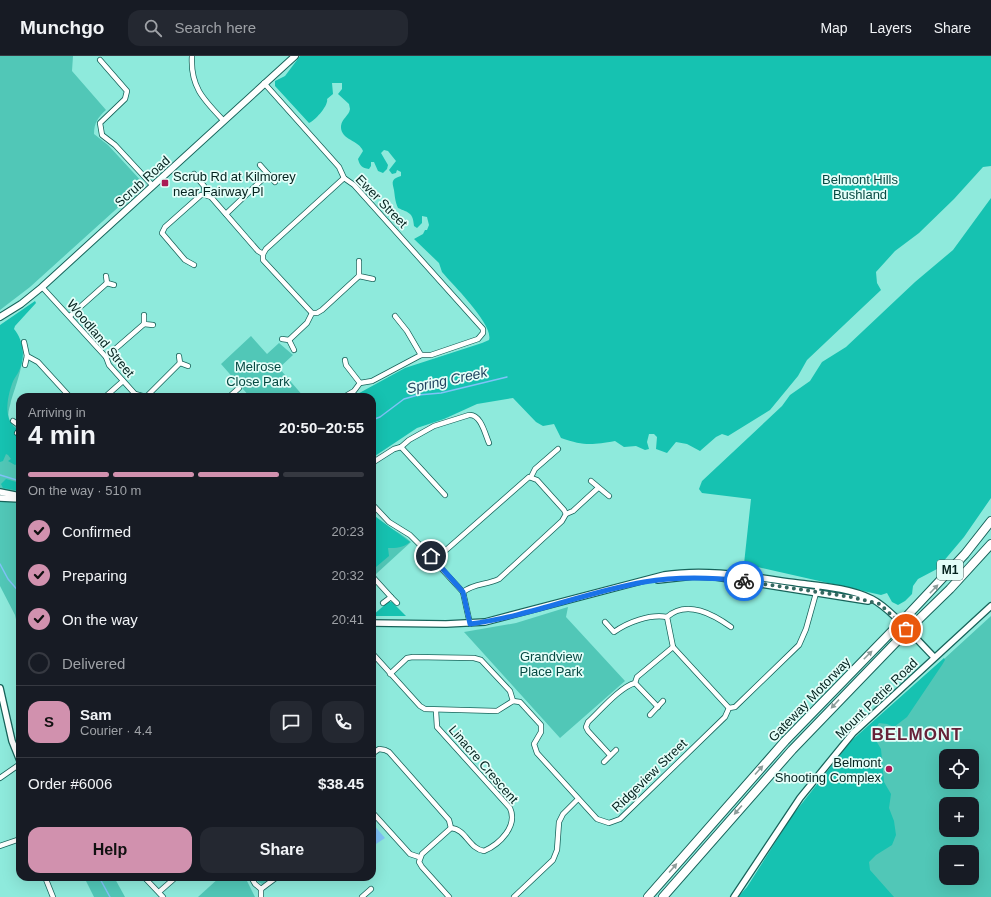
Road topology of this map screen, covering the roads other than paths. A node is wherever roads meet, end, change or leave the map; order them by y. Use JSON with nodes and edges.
{"nodes":[{"id":1,"x":192,"y":56,"type":"edge"},
{"id":2,"x":295,"y":56,"type":"edge"},
{"id":3,"x":100,"y":60,"type":"dead end"},
{"id":4,"x":264,"y":83,"type":"junction"},
{"id":5,"x":224,"y":121,"type":"junction"},
{"id":6,"x":260,"y":165,"type":"dead end"},
{"id":7,"x":194,"y":174,"type":"dead end"},
{"id":8,"x":268,"y":174,"type":"junction"},
{"id":9,"x":344,"y":178,"type":"junction"},
{"id":10,"x":276,"y":182,"type":"dead end"},
{"id":11,"x":152,"y":186,"type":"junction"},
{"id":12,"x":205,"y":194,"type":"junction"},
{"id":13,"x":226,"y":214,"type":"junction"},
{"id":14,"x":263,"y":254,"type":"junction"},
{"id":15,"x":358,"y":261,"type":"dead end"},
{"id":16,"x":194,"y":265,"type":"dead end"},
{"id":17,"x":106,"y":276,"type":"dead end"},
{"id":18,"x":359,"y":276,"type":"junction"},
{"id":19,"x":373,"y":279,"type":"dead end"},
{"id":20,"x":107,"y":283,"type":"junction"},
{"id":21,"x":114,"y":285,"type":"dead end"},
{"id":22,"x":42,"y":287,"type":"junction"},
{"id":23,"x":312,"y":313,"type":"junction"},
{"id":24,"x":144,"y":315,"type":"dead end"},
{"id":25,"x":3,"y":316,"type":"edge"},
{"id":26,"x":70,"y":316,"type":"junction"},
{"id":27,"x":395,"y":316,"type":"dead end"},
{"id":28,"x":144,"y":324,"type":"junction"},
{"id":29,"x":153,"y":325,"type":"dead end"},
{"id":30,"x":282,"y":339,"type":"dead end"},
{"id":31,"x":289,"y":340,"type":"junction"},
{"id":32,"x":24,"y":342,"type":"dead end"},
{"id":33,"x":294,"y":350,"type":"dead end"},
{"id":34,"x":421,"y":355,"type":"junction"},
{"id":35,"x":28,"y":356,"type":"junction"},
{"id":36,"x":179,"y":356,"type":"dead end"},
{"id":37,"x":106,"y":357,"type":"junction"},
{"id":38,"x":345,"y":360,"type":"dead end"},
{"id":39,"x":180,"y":363,"type":"junction"},
{"id":40,"x":25,"y":365,"type":"dead end"},
{"id":41,"x":188,"y":366,"type":"dead end"},
{"id":42,"x":123,"y":380,"type":"junction"},
{"id":43,"x":360,"y":383,"type":"junction"},
{"id":44,"x":239,"y":388,"type":"dead end"},
{"id":45,"x":66,"y":393,"type":"edge"},
{"id":46,"x":109,"y":393,"type":"edge"},
{"id":47,"x":134,"y":393,"type":"edge"},
{"id":48,"x":150,"y":393,"type":"edge"},
{"id":49,"x":233,"y":393,"type":"edge"},
{"id":50,"x":351,"y":393,"type":"edge"},
{"id":51,"x":13,"y":421,"type":"dead end"},
{"id":52,"x":16,"y":424,"type":"edge"},
{"id":53,"x":489,"y":443,"type":"dead end"},
{"id":54,"x":401,"y":447,"type":"junction"},
{"id":55,"x":558,"y":449,"type":"dead end"},
{"id":56,"x":376,"y":460,"type":"edge"},
{"id":57,"x":532,"y":477,"type":"junction"},
{"id":58,"x":591,"y":481,"type":"dead end"},
{"id":59,"x":598,"y":488,"type":"junction"},
{"id":60,"x":445,"y":495,"type":"dead end"},
{"id":61,"x":1,"y":496,"type":"edge"},
{"id":62,"x":16,"y":496,"type":"edge"},
{"id":63,"x":609,"y":496,"type":"dead end"},
{"id":64,"x":16,"y":498,"type":"edge"},
{"id":65,"x":376,"y":508,"type":"edge"},
{"id":66,"x":566,"y":514,"type":"junction"},
{"id":67,"x":991,"y":521,"type":"edge"},
{"id":68,"x":991,"y":544,"type":"edge"},
{"id":69,"x":437,"y":558,"type":"junction"},
{"id":70,"x":376,"y":581,"type":"edge"},
{"id":71,"x":817,"y":589,"type":"junction"},
{"id":72,"x":463,"y":592,"type":"junction"},
{"id":73,"x":390,"y":597,"type":"junction"},
{"id":74,"x":396,"y":603,"type":"dead end"},
{"id":75,"x":383,"y":604,"type":"dead end"},
{"id":76,"x":991,"y":606,"type":"edge"},
{"id":77,"x":667,"y":617,"type":"junction"},
{"id":78,"x":605,"y":622,"type":"dead end"},
{"id":79,"x":376,"y":624,"type":"edge"},
{"id":80,"x":470,"y":624,"type":"junction"},
{"id":81,"x":731,"y":627,"type":"dead end"},
{"id":82,"x":672,"y":647,"type":"junction"},
{"id":83,"x":934,"y":657,"type":"junction"},
{"id":84,"x":376,"y":658,"type":"edge"},
{"id":85,"x":390,"y":674,"type":"junction"},
{"id":86,"x":635,"y":683,"type":"junction"},
{"id":87,"x":0,"y":688,"type":"edge"},
{"id":88,"x":513,"y":701,"type":"junction"},
{"id":89,"x":663,"y":701,"type":"dead end"},
{"id":90,"x":658,"y":707,"type":"junction"},
{"id":91,"x":729,"y":708,"type":"junction"},
{"id":92,"x":436,"y":711,"type":"junction"},
{"id":93,"x":650,"y":715,"type":"dead end"},
{"id":94,"x":616,"y":750,"type":"dead end"},
{"id":95,"x":376,"y":751,"type":"edge"},
{"id":96,"x":16,"y":752,"type":"edge"},
{"id":97,"x":610,"y":755,"type":"junction"},
{"id":98,"x":604,"y":762,"type":"dead end"},
{"id":99,"x":16,"y":765,"type":"edge"},
{"id":100,"x":0,"y":778,"type":"edge"},
{"id":101,"x":578,"y":799,"type":"junction"},
{"id":102,"x":376,"y":816,"type":"edge"},
{"id":103,"x":451,"y":828,"type":"junction"},
{"id":104,"x":16,"y":840,"type":"edge"},
{"id":105,"x":0,"y":846,"type":"edge"},
{"id":106,"x":419,"y":857,"type":"junction"},
{"id":107,"x":47,"y":881,"type":"edge"},
{"id":108,"x":148,"y":881,"type":"edge"},
{"id":109,"x":171,"y":881,"type":"edge"},
{"id":110,"x":253,"y":881,"type":"edge"},
{"id":111,"x":272,"y":881,"type":"edge"},
{"id":112,"x":262,"y":889,"type":"junction"},
{"id":113,"x":371,"y":889,"type":"dead end"},
{"id":114,"x":159,"y":892,"type":"junction"},
{"id":115,"x":53,"y":897,"type":"edge"},
{"id":116,"x":163,"y":897,"type":"edge"},
{"id":117,"x":261,"y":897,"type":"edge"},
{"id":118,"x":362,"y":897,"type":"edge"},
{"id":119,"x":449,"y":897,"type":"edge"},
{"id":120,"x":514,"y":897,"type":"edge"},
{"id":121,"x":648,"y":897,"type":"edge"},
{"id":122,"x":663,"y":897,"type":"edge"},
{"id":123,"x":734,"y":897,"type":"edge"}],
"edges":[{"from":1,"to":5,"type":"street"},
{"from":2,"to":4,"type":"main road","name":"Scrub Road"},
{"from":3,"to":11,"type":"street"},
{"from":4,"to":5,"type":"main road","name":"Scrub Road"},
{"from":4,"to":9,"type":"street","name":"Ewer Street"},
{"from":5,"to":11,"type":"main road","name":"Scrub Road"},
{"from":6,"to":8,"type":"street"},
{"from":7,"to":12,"type":"street"},
{"from":8,"to":10,"type":"street"},
{"from":8,"to":13,"type":"street"},
{"from":9,"to":14,"type":"street"},
{"from":9,"to":34,"type":"street","name":"Ewer Street"},
{"from":11,"to":22,"type":"main road","name":"Scrub Road"},
{"from":12,"to":13,"type":"street"},
{"from":12,"to":16,"type":"street"},
{"from":13,"to":14,"type":"street"},
{"from":14,"to":23,"type":"street"},
{"from":15,"to":18,"type":"street"},
{"from":17,"to":20,"type":"street"},
{"from":18,"to":19,"type":"street"},
{"from":18,"to":23,"type":"street"},
{"from":20,"to":21,"type":"street"},
{"from":20,"to":26,"type":"street"},
{"from":22,"to":25,"type":"main road","name":"Scrub Road"},
{"from":22,"to":26,"type":"street","name":"Woodland Street"},
{"from":23,"to":31,"type":"street"},
{"from":24,"to":28,"type":"street"},
{"from":26,"to":37,"type":"street","name":"Woodland Street"},
{"from":27,"to":34,"type":"street"},
{"from":28,"to":29,"type":"street"},
{"from":28,"to":37,"type":"street"},
{"from":30,"to":31,"type":"street"},
{"from":31,"to":33,"type":"street"},
{"from":32,"to":35,"type":"street"},
{"from":34,"to":43,"type":"street"},
{"from":35,"to":40,"type":"street"},
{"from":35,"to":45,"type":"street"},
{"from":36,"to":39,"type":"street"},
{"from":37,"to":42,"type":"street","name":"Woodland Street"},
{"from":38,"to":43,"type":"street"},
{"from":39,"to":41,"type":"street"},
{"from":39,"to":48,"type":"street"},
{"from":42,"to":46,"type":"street"},
{"from":42,"to":47,"type":"street","name":"Woodland Street"},
{"from":43,"to":50,"type":"street"},
{"from":44,"to":49,"type":"street"},
{"from":51,"to":52,"type":"street"},
{"from":53,"to":54,"type":"street"},
{"from":54,"to":56,"type":"street"},
{"from":54,"to":60,"type":"street"},
{"from":55,"to":57,"type":"street"},
{"from":57,"to":66,"type":"street"},
{"from":57,"to":69,"type":"street"},
{"from":58,"to":59,"type":"street"},
{"from":59,"to":63,"type":"street"},
{"from":59,"to":66,"type":"street"},
{"from":61,"to":62,"type":"street"},
{"from":61,"to":64,"type":"street"},
{"from":65,"to":69,"type":"street"},
{"from":66,"to":72,"type":"street"},
{"from":121,"to":67,"type":"highway","name":"Gateway Motorway","number":"M1","one_way":true,"bridge":true},
{"from":68,"to":122,"type":"highway","name":"Gateway Motorway","number":"M1","one_way":true,"bridge":true},
{"from":69,"to":72,"type":"street"},
{"from":70,"to":73,"type":"street"},
{"from":71,"to":80,"type":"street"},
{"from":71,"to":83,"type":"street"},
{"from":71,"to":91,"type":"street","name":"Ridgeview Street"},
{"from":72,"to":80,"type":"street"},
{"from":73,"to":74,"type":"street"},
{"from":73,"to":75,"type":"street"},
{"from":76,"to":83,"type":"street","name":"Mount Petrie Road"},
{"from":77,"to":78,"type":"street"},
{"from":77,"to":81,"type":"street"},
{"from":77,"to":82,"type":"street"},
{"from":79,"to":80,"type":"street"},
{"from":82,"to":86,"type":"street"},
{"from":82,"to":91,"type":"street"},
{"from":83,"to":123,"type":"street","name":"Mount Petrie Road"},
{"from":84,"to":85,"type":"street"},
{"from":85,"to":88,"type":"street"},
{"from":85,"to":92,"type":"street"},
{"from":86,"to":90,"type":"street"},
{"from":86,"to":97,"type":"street"},
{"from":87,"to":96,"type":"street"},
{"from":88,"to":92,"type":"street"},
{"from":88,"to":101,"type":"street","name":"Ridgeview Street"},
{"from":89,"to":90,"type":"street"},
{"from":90,"to":93,"type":"street"},
{"from":91,"to":101,"type":"street","name":"Ridgeview Street"},
{"from":92,"to":103,"type":"street","name":"Linacre Crescent"},
{"from":94,"to":97,"type":"street"},
{"from":95,"to":103,"type":"street"},
{"from":97,"to":98,"type":"street"},
{"from":99,"to":100,"type":"street"},
{"from":101,"to":120,"type":"street"},
{"from":102,"to":106,"type":"street"},
{"from":103,"to":106,"type":"street"},
{"from":104,"to":105,"type":"street"},
{"from":106,"to":119,"type":"street"},
{"from":107,"to":115,"type":"street"},
{"from":108,"to":114,"type":"street"},
{"from":109,"to":114,"type":"street"},
{"from":110,"to":112,"type":"street"},
{"from":111,"to":112,"type":"street"},
{"from":112,"to":117,"type":"street"},
{"from":113,"to":118,"type":"street"},
{"from":114,"to":116,"type":"street"}]}
